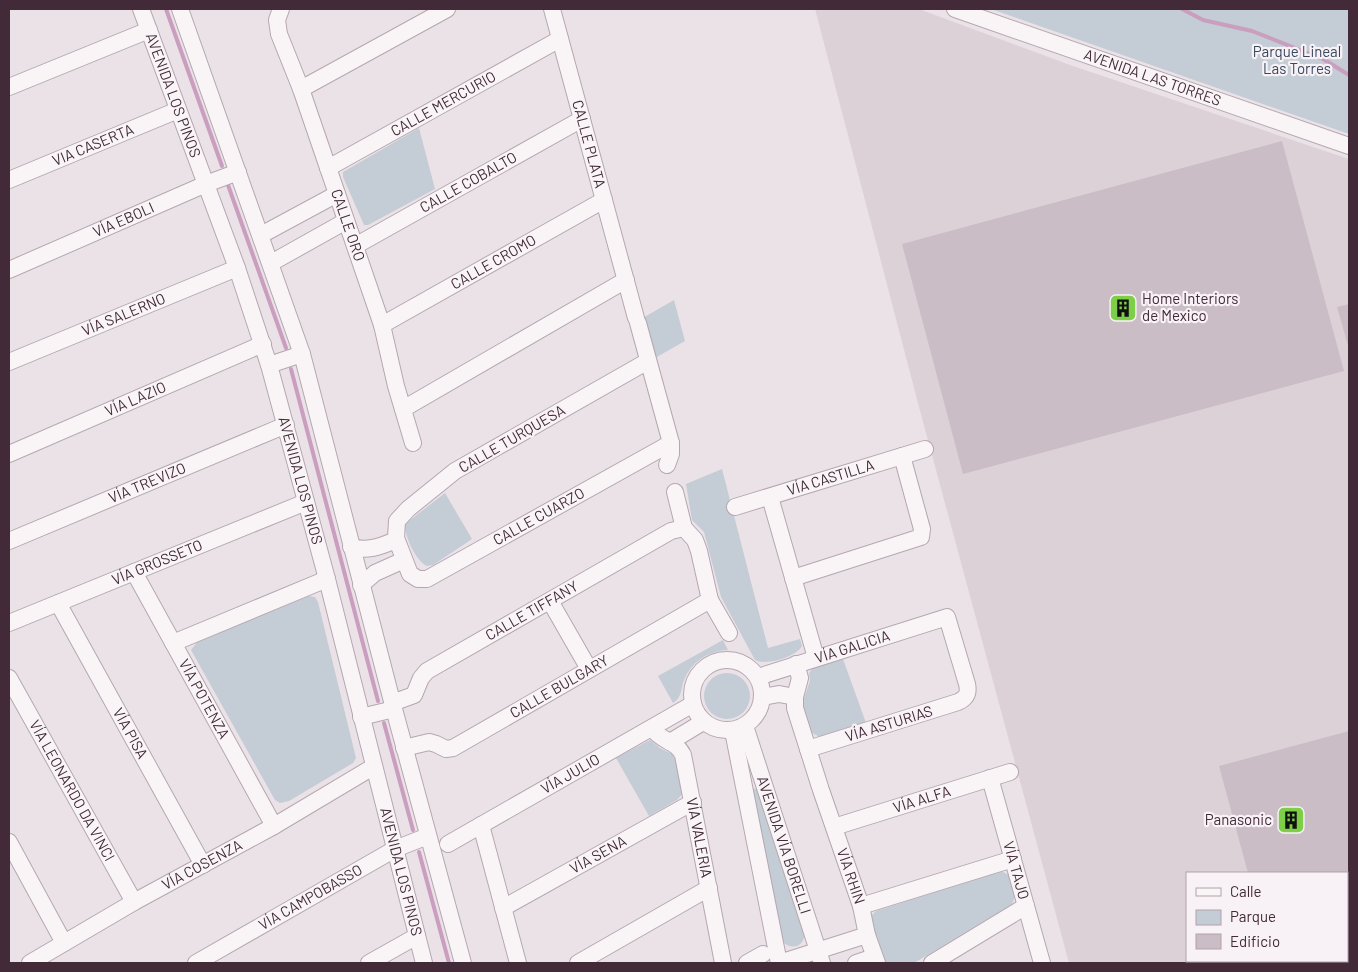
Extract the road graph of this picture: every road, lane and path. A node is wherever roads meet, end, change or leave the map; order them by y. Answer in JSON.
{"nodes":[{"id":1,"x":141,"y":9,"type":"edge"},
{"id":2,"x":180,"y":9,"type":"edge"},
{"id":3,"x":281,"y":9,"type":"edge"},
{"id":4,"x":447,"y":9,"type":"edge"},
{"id":5,"x":552,"y":9,"type":"edge"},
{"id":6,"x":954,"y":9,"type":"edge"},
{"id":7,"x":149,"y":30,"type":"junction"},
{"id":8,"x":560,"y":39,"type":"junction"},
{"id":9,"x":9,"y":87,"type":"edge"},
{"id":10,"x":301,"y":89,"type":"junction"},
{"id":11,"x":178,"y":110,"type":"junction"},
{"id":12,"x":582,"y":119,"type":"junction"},
{"id":13,"x":1349,"y":146,"type":"edge"},
{"id":14,"x":328,"y":168,"type":"junction"},
{"id":15,"x":238,"y":172,"type":"junction"},
{"id":16,"x":9,"y":180,"type":"edge"},
{"id":17,"x":206,"y":184,"type":"junction"},
{"id":18,"x":337,"y":194,"type":"junction"},
{"id":19,"x":604,"y":200,"type":"junction"},
{"id":20,"x":346,"y":221,"type":"junction"},
{"id":21,"x":261,"y":235,"type":"junction"},
{"id":22,"x":355,"y":246,"type":"junction"},
{"id":23,"x":271,"y":264,"type":"junction"},
{"id":24,"x":237,"y":268,"type":"junction"},
{"id":25,"x":9,"y":270,"type":"edge"},
{"id":26,"x":626,"y":280,"type":"junction"},
{"id":27,"x":382,"y":325,"type":"junction"},
{"id":28,"x":263,"y":344,"type":"junction"},
{"id":29,"x":302,"y":354,"type":"junction"},
{"id":30,"x":648,"y":361,"type":"junction"},
{"id":31,"x":9,"y":362,"type":"edge"},
{"id":32,"x":269,"y":365,"type":"junction"},
{"id":33,"x":403,"y":409,"type":"junction"},
{"id":34,"x":286,"y":425,"type":"junction"},
{"id":35,"x":413,"y":443,"type":"dead end"},
{"id":36,"x":670,"y":443,"type":"junction"},
{"id":37,"x":925,"y":449,"type":"dead end"},
{"id":38,"x":9,"y":454,"type":"edge"},
{"id":39,"x":902,"y":456,"type":"junction"},
{"id":40,"x":667,"y":465,"type":"dead end"},
{"id":41,"x":675,"y":492,"type":"dead end"},
{"id":42,"x":770,"y":496,"type":"junction"},
{"id":43,"x":306,"y":502,"type":"junction"},
{"id":44,"x":735,"y":507,"type":"dead end"},
{"id":45,"x":684,"y":528,"type":"junction"},
{"id":46,"x":396,"y":537,"type":"junction"},
{"id":47,"x":9,"y":541,"type":"edge"},
{"id":48,"x":351,"y":547,"type":"junction"},
{"id":49,"x":406,"y":565,"type":"junction"},
{"id":50,"x":134,"y":572,"type":"junction"},
{"id":51,"x":793,"y":578,"type":"junction"},
{"id":52,"x":327,"y":579,"type":"junction"},
{"id":53,"x":362,"y":585,"type":"junction"},
{"id":54,"x":710,"y":600,"type":"junction"},
{"id":55,"x":550,"y":601,"type":"junction"},
{"id":56,"x":58,"y":603,"type":"junction"},
{"id":57,"x":9,"y":623,"type":"edge"},
{"id":58,"x":729,"y":633,"type":"dead end"},
{"id":59,"x":172,"y":642,"type":"junction"},
{"id":60,"x":816,"y":658,"type":"junction"},
{"id":61,"x":796,"y":664,"type":"junction"},
{"id":62,"x":589,"y":669,"type":"junction"},
{"id":63,"x":758,"y":677,"type":"junction"},
{"id":64,"x":9,"y":678,"type":"edge"},
{"id":65,"x":967,"y":694,"type":"joint"},
{"id":66,"x":763,"y":697,"type":"junction"},
{"id":67,"x":795,"y":697,"type":"junction"},
{"id":68,"x":693,"y":704,"type":"junction"},
{"id":69,"x":393,"y":706,"type":"junction"},
{"id":70,"x":361,"y":717,"type":"junction"},
{"id":71,"x":703,"y":722,"type":"junction"},
{"id":72,"x":652,"y":728,"type":"junction"},
{"id":73,"x":739,"y":728,"type":"junction"},
{"id":74,"x":670,"y":742,"type":"junction"},
{"id":75,"x":404,"y":748,"type":"junction"},
{"id":76,"x":808,"y":749,"type":"junction"},
{"id":77,"x":756,"y":761,"type":"junction"},
{"id":78,"x":740,"y":765,"type":"junction"},
{"id":79,"x":374,"y":767,"type":"junction"},
{"id":80,"x":1010,"y":772,"type":"dead end"},
{"id":81,"x":990,"y":778,"type":"junction"},
{"id":82,"x":692,"y":802,"type":"junction"},
{"id":83,"x":481,"y":825,"type":"junction"},
{"id":84,"x":274,"y":826,"type":"junction"},
{"id":85,"x":834,"y":828,"type":"junction"},
{"id":86,"x":428,"y":836,"type":"junction"},
{"id":87,"x":9,"y":842,"type":"edge"},
{"id":88,"x":448,"y":844,"type":"dead end"},
{"id":89,"x":395,"y":849,"type":"junction"},
{"id":90,"x":1013,"y":859,"type":"junction"},
{"id":91,"x":202,"y":865,"type":"junction"},
{"id":92,"x":709,"y":888,"type":"junction"},
{"id":93,"x":134,"y":902,"type":"junction"},
{"id":94,"x":861,"y":906,"type":"junction"},
{"id":95,"x":1026,"y":906,"type":"junction"},
{"id":96,"x":503,"y":908,"type":"junction"},
{"id":97,"x":867,"y":935,"type":"junction"},
{"id":98,"x":417,"y":936,"type":"junction"},
{"id":99,"x":64,"y":943,"type":"junction"},
{"id":100,"x":763,"y":954,"type":"dead end"},
{"id":101,"x":820,"y":958,"type":"edge"},
{"id":102,"x":876,"y":960,"type":"edge"},
{"id":103,"x":39,"y":961,"type":"edge"},
{"id":104,"x":196,"y":963,"type":"edge"},
{"id":105,"x":369,"y":963,"type":"edge"},
{"id":106,"x":424,"y":963,"type":"edge"},
{"id":107,"x":463,"y":963,"type":"edge"},
{"id":108,"x":518,"y":963,"type":"edge"},
{"id":109,"x":578,"y":963,"type":"edge"},
{"id":110,"x":723,"y":963,"type":"edge"},
{"id":111,"x":747,"y":963,"type":"edge"},
{"id":112,"x":780,"y":963,"type":"edge"},
{"id":113,"x":856,"y":963,"type":"edge"},
{"id":114,"x":932,"y":963,"type":"edge"},
{"id":115,"x":1042,"y":963,"type":"edge"}],
"edges":[{"from":1,"to":7,"type":"street","name":"AVENIDA LOS PINOS"},
{"from":2,"to":15,"type":"street"},
{"from":3,"to":10,"type":"street","name":"CALLE ORO"},
{"from":4,"to":10,"type":"street"},
{"from":5,"to":8,"type":"street","name":"CALLE PLATA"},
{"from":6,"to":13,"type":"street","name":"AVENIDA LAS TORRES"},
{"from":7,"to":9,"type":"street"},
{"from":7,"to":11,"type":"street","name":"AVENIDA LOS PINOS"},
{"from":8,"to":12,"type":"street","name":"CALLE PLATA"},
{"from":8,"to":14,"type":"street","name":"CALLE MERCURIO"},
{"from":10,"to":14,"type":"street","name":"CALLE ORO"},
{"from":11,"to":16,"type":"street","name":"VIA CASERTA"},
{"from":11,"to":17,"type":"street","name":"AVENIDA LOS PINOS"},
{"from":12,"to":19,"type":"street","name":"CALLE PLATA"},
{"from":12,"to":22,"type":"street","name":"CALLE COBALTO"},
{"from":14,"to":18,"type":"street","name":"CALLE ORO"},
{"from":15,"to":17,"type":"street","name":"VÍA EBOLI"},
{"from":15,"to":21,"type":"street"},
{"from":17,"to":24,"type":"street","name":"AVENIDA LOS PINOS"},
{"from":17,"to":25,"type":"street","name":"VÍA EBOLI"},
{"from":18,"to":20,"type":"street","name":"CALLE ORO"},
{"from":18,"to":21,"type":"street"},
{"from":19,"to":26,"type":"street","name":"CALLE PLATA"},
{"from":19,"to":27,"type":"street","name":"CALLE CROMO"},
{"from":20,"to":22,"type":"street","name":"CALLE ORO"},
{"from":20,"to":23,"type":"street"},
{"from":21,"to":23,"type":"street"},
{"from":22,"to":27,"type":"street","name":"CALLE ORO"},
{"from":23,"to":29,"type":"street"},
{"from":24,"to":28,"type":"street","name":"AVENIDA LOS PINOS"},
{"from":24,"to":31,"type":"street","name":"VÍA SALERNO"},
{"from":26,"to":30,"type":"street","name":"CALLE PLATA"},
{"from":26,"to":33,"type":"street"},
{"from":27,"to":33,"type":"street","name":"CALLE ORO"},
{"from":28,"to":32,"type":"street","name":"AVENIDA LOS PINOS"},
{"from":28,"to":38,"type":"street","name":"VÍA LAZIO"},
{"from":29,"to":32,"type":"street"},
{"from":29,"to":48,"type":"street"},
{"from":30,"to":36,"type":"street","name":"CALLE PLATA"},
{"from":30,"to":46,"type":"street","name":"CALLE TURQUESA"},
{"from":32,"to":34,"type":"street","name":"AVENIDA LOS PINOS"},
{"from":33,"to":35,"type":"street","name":"CALLE ORO"},
{"from":34,"to":43,"type":"street","name":"AVENIDA LOS PINOS"},
{"from":34,"to":47,"type":"street","name":"VÍA TREVIZO"},
{"from":36,"to":40,"type":"street"},
{"from":36,"to":49,"type":"street","name":"CALLE CUARZO"},
{"from":37,"to":39,"type":"street","name":"VÍA CASTILLA"},
{"from":39,"to":42,"type":"street","name":"VÍA CASTILLA"},
{"from":39,"to":51,"type":"street"},
{"from":41,"to":45,"type":"street"},
{"from":42,"to":44,"type":"street","name":"VÍA CASTILLA"},
{"from":42,"to":51,"type":"street"},
{"from":43,"to":50,"type":"street","name":"VÍA GROSSETO"},
{"from":43,"to":52,"type":"street","name":"AVENIDA LOS PINOS"},
{"from":45,"to":54,"type":"street"},
{"from":45,"to":55,"type":"street","name":"CALLE TIFFANY"},
{"from":46,"to":48,"type":"street"},
{"from":46,"to":49,"type":"street"},
{"from":48,"to":53,"type":"street"},
{"from":49,"to":53,"type":"street"},
{"from":50,"to":56,"type":"street","name":"VÍA GROSSETO"},
{"from":50,"to":59,"type":"street","name":"VÍA POTENZA"},
{"from":51,"to":60,"type":"street"},
{"from":52,"to":59,"type":"street"},
{"from":52,"to":70,"type":"street","name":"AVENIDA LOS PINOS"},
{"from":53,"to":69,"type":"street"},
{"from":54,"to":58,"type":"street"},
{"from":54,"to":62,"type":"street","name":"CALLE BULGARY"},
{"from":55,"to":62,"type":"street"},
{"from":55,"to":69,"type":"street","name":"CALLE TIFFANY"},
{"from":56,"to":57,"type":"street","name":"VÍA GROSSETO"},
{"from":56,"to":91,"type":"street","name":"VÍA PISA"},
{"from":59,"to":84,"type":"street","name":"VÍA POTENZA"},
{"from":60,"to":61,"type":"street","name":"VÍA GALICIA"},
{"from":60,"to":65,"type":"street","name":"VÍA GALICIA"},
{"from":61,"to":63,"type":"street","name":"VÍA GALICIA"},
{"from":61,"to":67,"type":"street","name":"VÍA RHIN"},
{"from":62,"to":75,"type":"street","name":"CALLE BULGARY"},
{"from":63,"to":66,"type":"street"},
{"from":63,"to":68,"type":"street"},
{"from":64,"to":93,"type":"street","name":"VÍA LEONARDO DA VINCI"},
{"from":65,"to":76,"type":"street","name":"VÍA ASTURIAS"},
{"from":66,"to":67,"type":"street"},
{"from":66,"to":73,"type":"street"},
{"from":67,"to":76,"type":"street","name":"VÍA RHIN"},
{"from":68,"to":71,"type":"street"},
{"from":68,"to":72,"type":"street","name":"VÍA JULIO"},
{"from":69,"to":70,"type":"street","name":"CALLE TIFFANY"},
{"from":69,"to":75,"type":"street"},
{"from":70,"to":79,"type":"street","name":"AVENIDA LOS PINOS"},
{"from":71,"to":73,"type":"street"},
{"from":71,"to":74,"type":"street"},
{"from":72,"to":74,"type":"street","name":"VÍA VALERIA"},
{"from":72,"to":83,"type":"street","name":"VÍA JULIO"},
{"from":73,"to":77,"type":"street","name":"AVENIDA VÍA BORELLI"},
{"from":73,"to":78,"type":"street","name":"AVENIDA VÍA BORELLI"},
{"from":74,"to":82,"type":"street","name":"VÍA VALERIA"},
{"from":75,"to":86,"type":"street"},
{"from":76,"to":85,"type":"street","name":"VÍA RHIN"},
{"from":77,"to":78,"type":"street"},
{"from":77,"to":101,"type":"street","name":"AVENIDA VÍA BORELLI"},
{"from":78,"to":112,"type":"street","name":"AVENIDA VÍA BORELLI"},
{"from":79,"to":84,"type":"street","name":"VÍA COSENZA"},
{"from":79,"to":89,"type":"street","name":"AVENIDA LOS PINOS"},
{"from":80,"to":81,"type":"street","name":"VÍA ALFA"},
{"from":81,"to":85,"type":"street","name":"VÍA ALFA"},
{"from":81,"to":90,"type":"street","name":"VÍA TAJO"},
{"from":82,"to":92,"type":"street","name":"VÍA VALERIA"},
{"from":82,"to":96,"type":"street","name":"VÍA SENA"},
{"from":83,"to":88,"type":"street","name":"VÍA JULIO"},
{"from":83,"to":96,"type":"street"},
{"from":84,"to":91,"type":"street","name":"VÍA COSENZA"},
{"from":85,"to":94,"type":"street","name":"VÍA RHIN"},
{"from":86,"to":89,"type":"street","name":"VÍA CAMPOBASSO"},
{"from":86,"to":107,"type":"street"},
{"from":87,"to":99,"type":"street"},
{"from":89,"to":98,"type":"street","name":"AVENIDA LOS PINOS"},
{"from":89,"to":104,"type":"street","name":"VÍA CAMPOBASSO"},
{"from":90,"to":94,"type":"street"},
{"from":90,"to":95,"type":"street","name":"VÍA TAJO"},
{"from":91,"to":93,"type":"street","name":"VÍA COSENZA"},
{"from":92,"to":109,"type":"street"},
{"from":92,"to":110,"type":"street","name":"VÍA VALERIA"},
{"from":93,"to":99,"type":"street","name":"VÍA COSENZA"},
{"from":94,"to":97,"type":"street","name":"VÍA RHIN"},
{"from":95,"to":114,"type":"street"},
{"from":95,"to":115,"type":"street","name":"VÍA TAJO"},
{"from":96,"to":108,"type":"street"},
{"from":97,"to":101,"type":"street"},
{"from":97,"to":102,"type":"street","name":"VÍA RHIN"},
{"from":98,"to":105,"type":"street"},
{"from":98,"to":106,"type":"street","name":"AVENIDA LOS PINOS"},
{"from":99,"to":103,"type":"street","name":"VÍA COSENZA"},
{"from":100,"to":111,"type":"street"},
{"from":101,"to":112,"type":"street"},
{"from":102,"to":113,"type":"street"}]}
